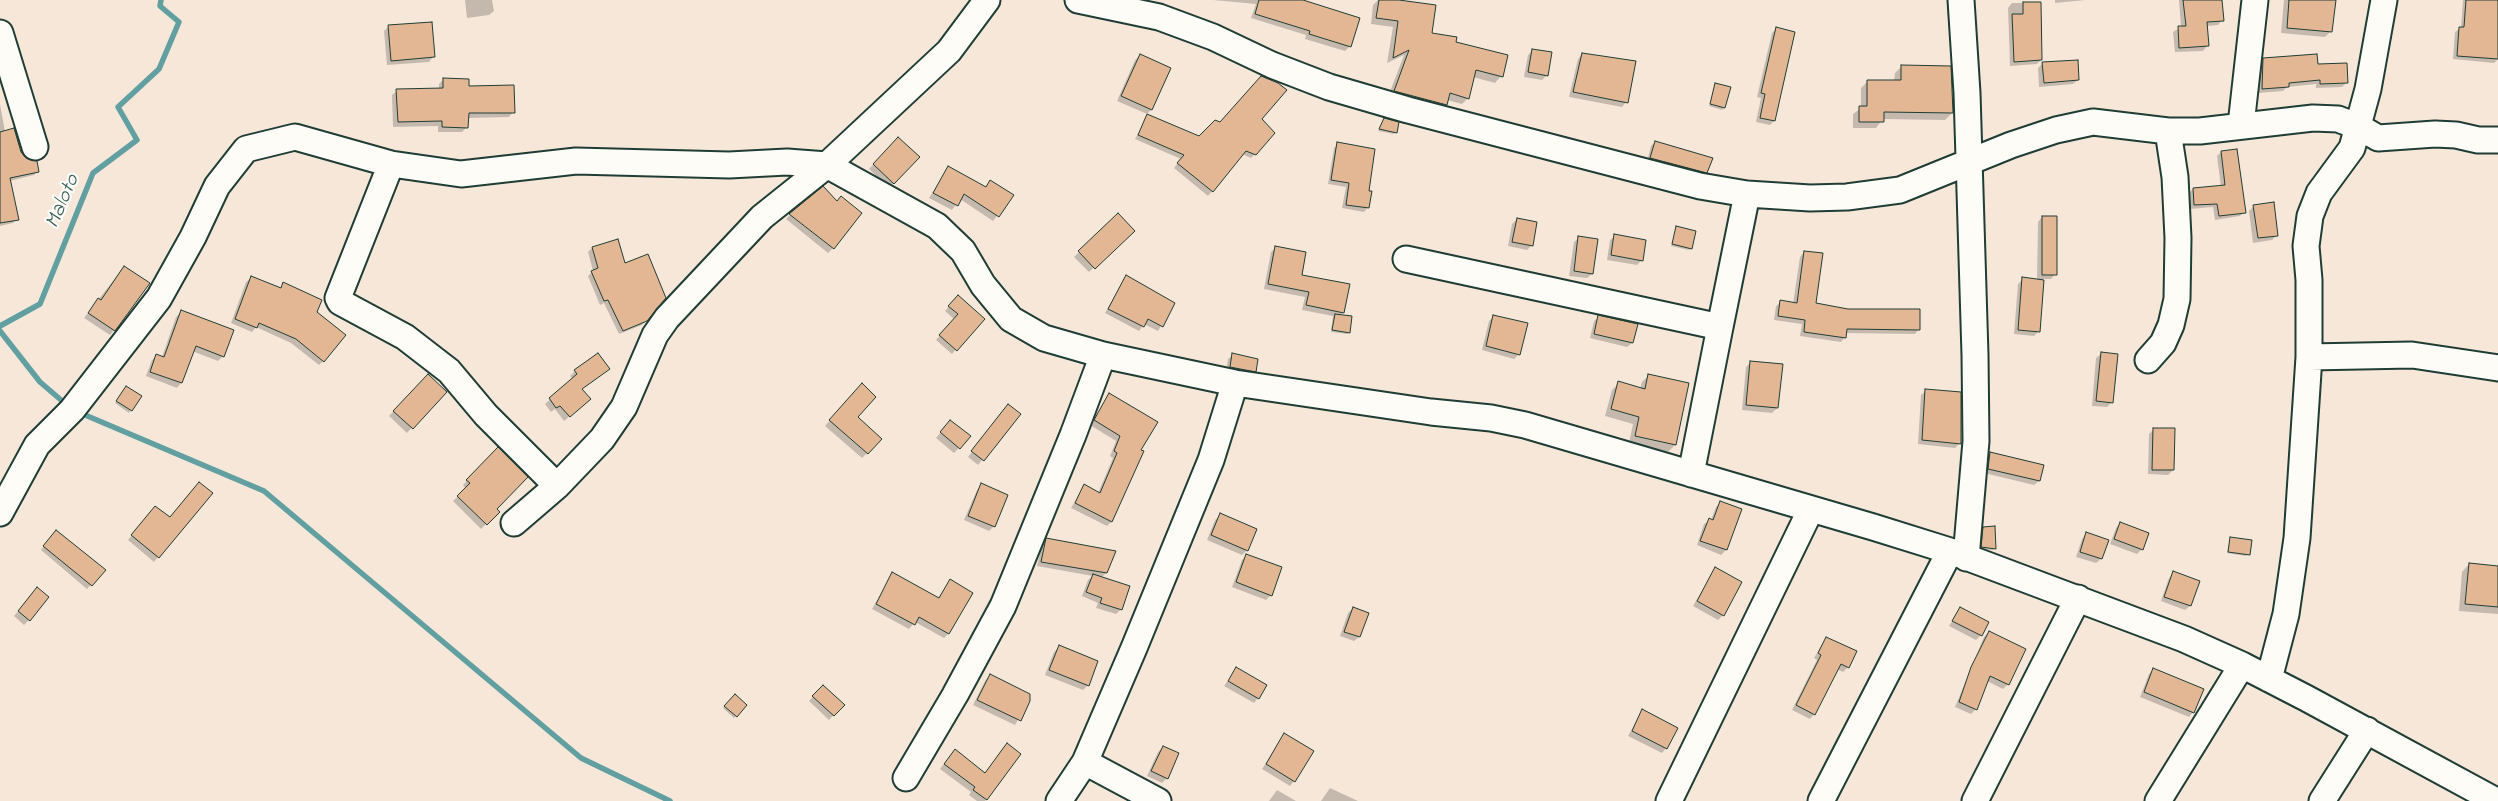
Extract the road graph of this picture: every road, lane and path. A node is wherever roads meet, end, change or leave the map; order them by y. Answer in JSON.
{"nodes":[{"id":1,"x":988,"y":0,"type":"edge"},
{"id":2,"x":1078,"y":0,"type":"edge"},
{"id":3,"x":1961,"y":0,"type":"edge"},
{"id":4,"x":2254,"y":0,"type":"edge"},
{"id":5,"x":2384,"y":0,"type":"edge"},
{"id":6,"x":1159,"y":8,"type":"edge"},
{"id":7,"x":0,"y":33,"type":"edge"},
{"id":8,"x":2241,"y":125,"type":"junction"},
{"id":9,"x":2359,"y":127,"type":"junction"},
{"id":10,"x":2168,"y":132,"type":"junction"},
{"id":11,"x":2498,"y":140,"type":"edge"},
{"id":12,"x":35,"y":147,"type":"dead end"},
{"id":13,"x":391,"y":164,"type":"junction"},
{"id":14,"x":827,"y":164,"type":"junction"},
{"id":15,"x":1968,"y":164,"type":"junction"},
{"id":16,"x":1747,"y":194,"type":"junction"},
{"id":17,"x":1406,"y":259,"type":"dead end"},
{"id":18,"x":1720,"y":327,"type":"junction"},
{"id":19,"x":1103,"y":356,"type":"junction"},
{"id":20,"x":2309,"y":357,"type":"junction"},
{"id":21,"x":2148,"y":360,"type":"dead end"},
{"id":22,"x":2498,"y":368,"type":"edge"},
{"id":23,"x":1235,"y":383,"type":"junction"},
{"id":24,"x":1691,"y":474,"type":"junction"},
{"id":25,"x":557,"y":486,"type":"junction"},
{"id":26,"x":1811,"y":509,"type":"junction"},
{"id":27,"x":0,"y":513,"type":"edge"},
{"id":28,"x":514,"y":523,"type":"dead end"},
{"id":29,"x":1958,"y":555,"type":"junction"},
{"id":30,"x":2078,"y":598,"type":"junction"},
{"id":31,"x":2242,"y":664,"type":"junction"},
{"id":32,"x":2269,"y":679,"type":"junction"},
{"id":33,"x":2367,"y":730,"type":"junction"},
{"id":34,"x":1085,"y":762,"type":"junction"},
{"id":35,"x":906,"y":778,"type":"dead end"},
{"id":36,"x":1059,"y":801,"type":"edge"},
{"id":37,"x":1158,"y":801,"type":"edge"},
{"id":38,"x":1669,"y":801,"type":"edge"},
{"id":39,"x":1821,"y":801,"type":"edge"},
{"id":40,"x":1975,"y":801,"type":"edge"},
{"id":41,"x":2158,"y":801,"type":"edge"},
{"id":42,"x":2322,"y":801,"type":"edge"},
{"id":43,"x":2496,"y":801,"type":"edge"}],
"edges":[{"from":1,"to":14,"type":"street"},
{"from":2,"to":6,"type":"street"},
{"from":3,"to":15,"type":"street"},
{"from":4,"to":8,"type":"street"},
{"from":5,"to":9,"type":"street"},
{"from":6,"to":16,"type":"street"},
{"from":7,"to":12,"type":"street"},
{"from":8,"to":9,"type":"street"},
{"from":8,"to":10,"type":"street"},
{"from":9,"to":11,"type":"street"},
{"from":9,"to":20,"type":"street"},
{"from":10,"to":15,"type":"street"},
{"from":10,"to":21,"type":"street"},
{"from":13,"to":14,"type":"street"},
{"from":13,"to":25,"type":"street"},
{"from":13,"to":27,"type":"street"},
{"from":14,"to":19,"type":"street"},
{"from":14,"to":25,"type":"street"},
{"from":15,"to":16,"type":"street"},
{"from":15,"to":29,"type":"street"},
{"from":16,"to":18,"type":"street"},
{"from":17,"to":18,"type":"street"},
{"from":18,"to":24,"type":"street"},
{"from":19,"to":23,"type":"street"},
{"from":19,"to":35,"type":"street"},
{"from":20,"to":22,"type":"street"},
{"from":20,"to":32,"type":"street"},
{"from":23,"to":24,"type":"street"},
{"from":23,"to":34,"type":"street"},
{"from":24,"to":26,"type":"street"},
{"from":25,"to":28,"type":"street"},
{"from":26,"to":29,"type":"street"},
{"from":26,"to":38,"type":"street"},
{"from":29,"to":30,"type":"street"},
{"from":29,"to":39,"type":"street"},
{"from":30,"to":31,"type":"street"},
{"from":30,"to":40,"type":"street"},
{"from":31,"to":32,"type":"street"},
{"from":31,"to":41,"type":"street"},
{"from":32,"to":33,"type":"street"},
{"from":33,"to":42,"type":"street"},
{"from":33,"to":43,"type":"street"},
{"from":34,"to":36,"type":"street"},
{"from":34,"to":37,"type":"street"}]}
